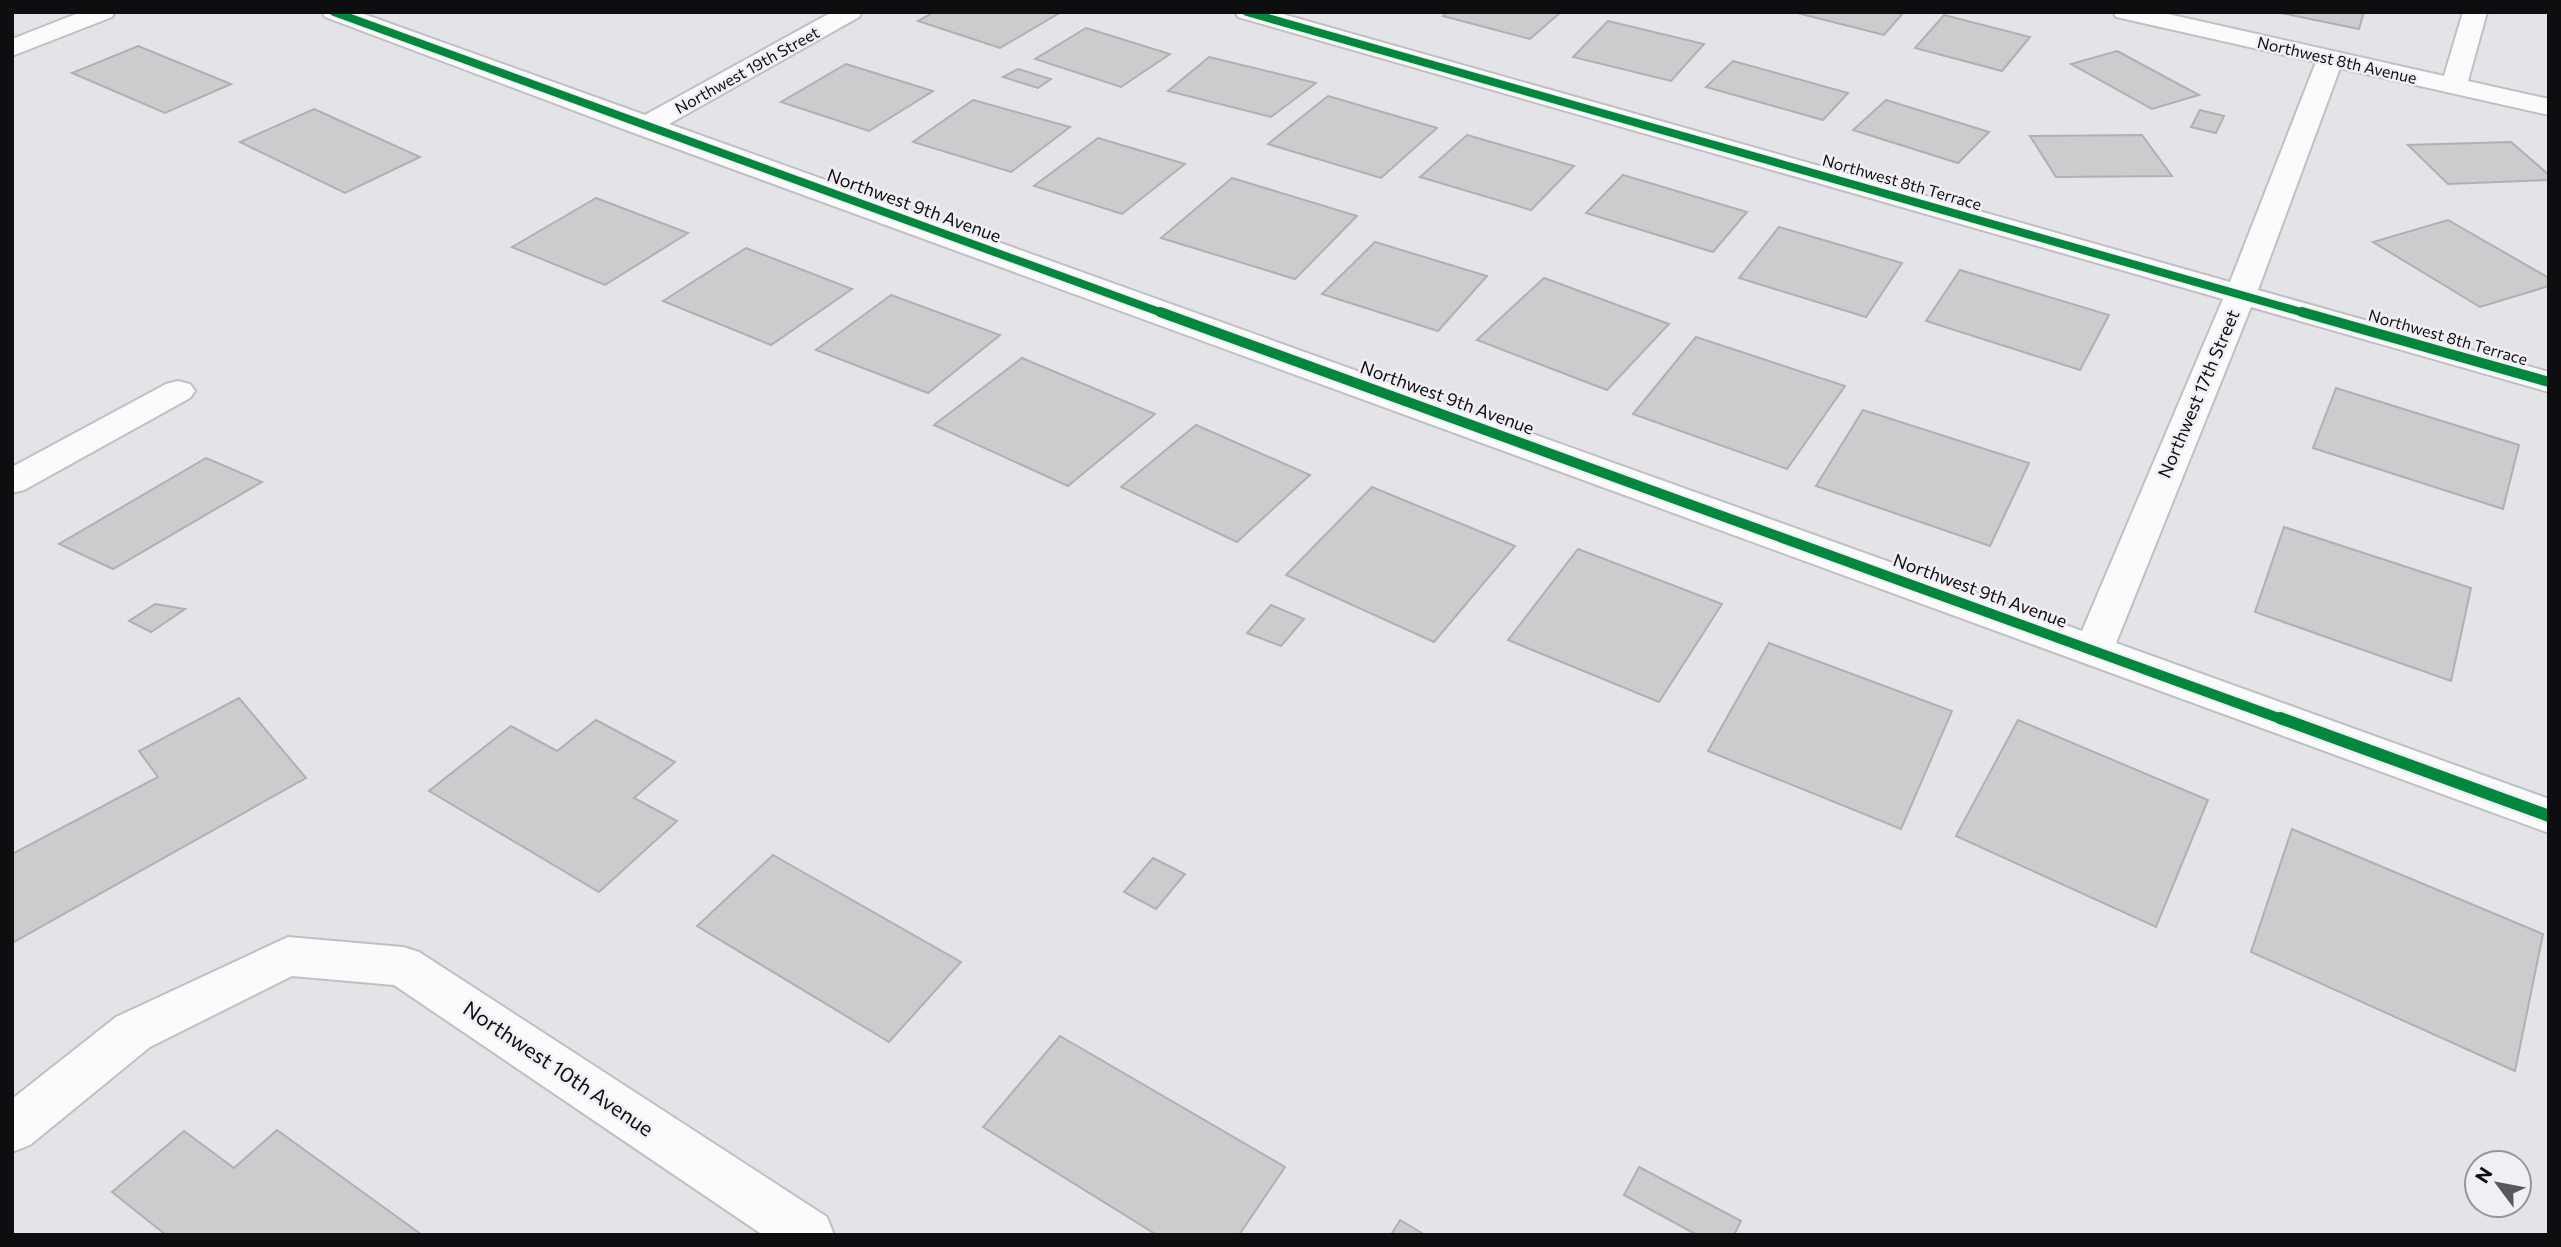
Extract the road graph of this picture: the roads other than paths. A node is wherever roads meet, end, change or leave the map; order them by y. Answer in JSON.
{"nodes":[{"id":1,"x":103,"y":12,"type":"edge"},
{"id":2,"x":334,"y":12,"type":"edge"},
{"id":3,"x":850,"y":12,"type":"edge"},
{"id":4,"x":1247,"y":12,"type":"edge"},
{"id":5,"x":2125,"y":12,"type":"edge"},
{"id":6,"x":2475,"y":12,"type":"edge"},
{"id":7,"x":12,"y":48,"type":"edge"},
{"id":8,"x":2330,"y":58,"type":"junction"},
{"id":9,"x":2454,"y":86,"type":"junction"},
{"id":10,"x":2549,"y":107,"type":"edge"},
{"id":11,"x":644,"y":127,"type":"junction"},
{"id":12,"x":2241,"y":294,"type":"junction"},
{"id":13,"x":2549,"y":382,"type":"edge"},
{"id":14,"x":178,"y":391,"type":"dead end"},
{"id":15,"x":12,"y":482,"type":"edge"},
{"id":16,"x":2094,"y":650,"type":"junction"},
{"id":17,"x":2549,"y":816,"type":"edge"},
{"id":18,"x":12,"y":1129,"type":"edge"},
{"id":19,"x":808,"y":1235,"type":"edge"}],
"edges":[{"from":1,"to":7,"type":"street"},
{"from":2,"to":11,"type":"street","name":"Northwest 9th Avenue"},
{"from":3,"to":11,"type":"street","name":"Northwest 19th Street"},
{"from":4,"to":12,"type":"street","name":"Northwest 8th Terrace"},
{"from":5,"to":8,"type":"street","name":"Northwest 8th Avenue"},
{"from":6,"to":9,"type":"street"},
{"from":8,"to":9,"type":"street","name":"Northwest 8th Avenue"},
{"from":8,"to":12,"type":"street","name":"Northwest 17th Street"},
{"from":9,"to":10,"type":"street","name":"Northwest 8th Avenue"},
{"from":11,"to":16,"type":"street","name":"Northwest 9th Avenue"},
{"from":12,"to":13,"type":"street","name":"Northwest 8th Terrace"},
{"from":12,"to":16,"type":"street","name":"Northwest 17th Street"},
{"from":14,"to":15,"type":"street"},
{"from":16,"to":17,"type":"street","name":"Northwest 9th Avenue"},
{"from":18,"to":19,"type":"street","name":"Northwest 10th Avenue"}]}
